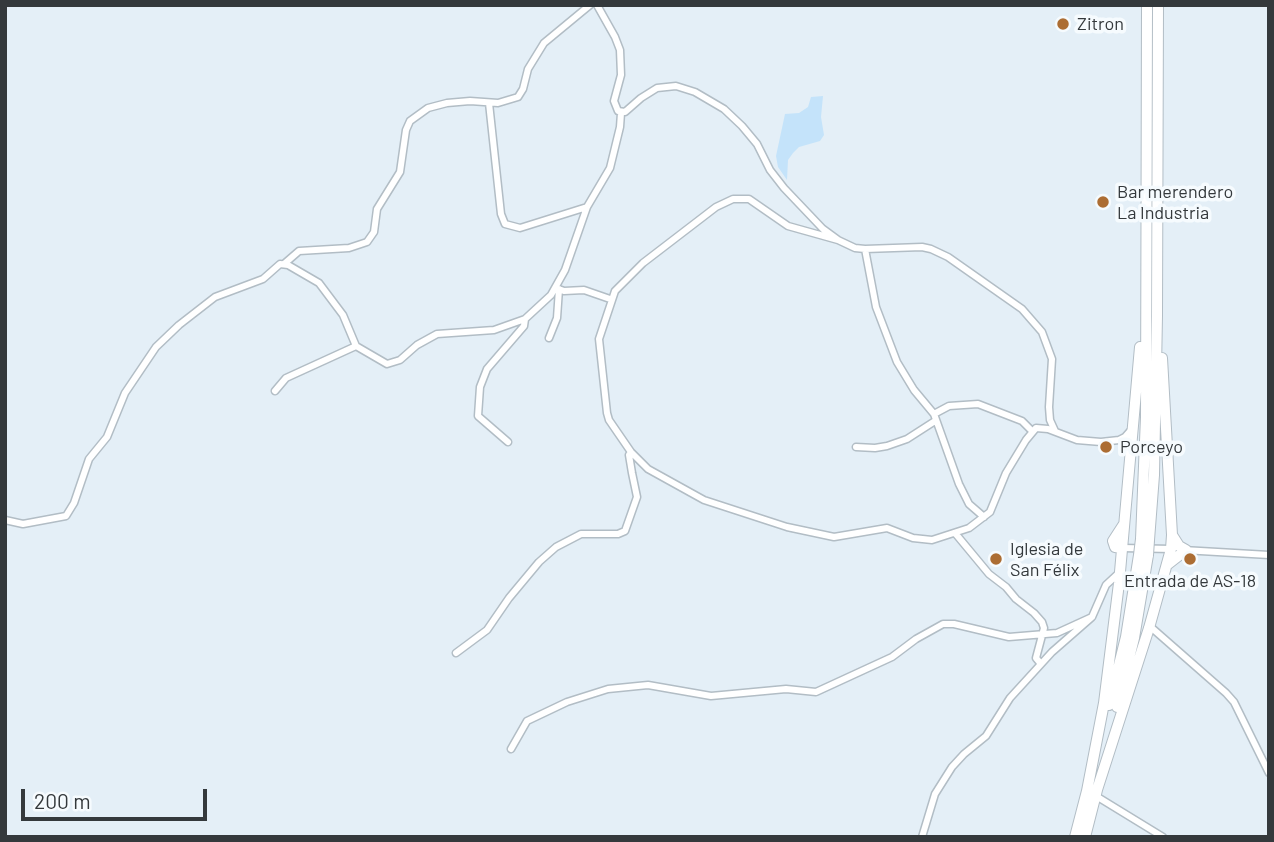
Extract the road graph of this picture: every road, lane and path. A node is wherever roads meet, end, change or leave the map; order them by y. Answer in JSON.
{"nodes":[{"id":1,"x":590,"y":5,"type":"edge"},
{"id":2,"x":597,"y":5,"type":"edge"},
{"id":3,"x":1147,"y":5,"type":"edge"},
{"id":4,"x":1158,"y":5,"type":"edge"},
{"id":5,"x":489,"y":103,"type":"junction"},
{"id":6,"x":621,"y":113,"type":"junction"},
{"id":7,"x":587,"y":207,"type":"junction"},
{"id":8,"x":838,"y":240,"type":"junction"},
{"id":9,"x":865,"y":249,"type":"junction"},
{"id":10,"x":284,"y":264,"type":"junction"},
{"id":11,"x":558,"y":288,"type":"junction"},
{"id":12,"x":610,"y":299,"type":"junction"},
{"id":13,"x":1146,"y":309,"type":"junction"},
{"id":14,"x":1157,"y":316,"type":"junction"},
{"id":15,"x":525,"y":319,"type":"junction"},
{"id":16,"x":549,"y":338,"type":"dead end"},
{"id":17,"x":356,"y":346,"type":"junction"},
{"id":18,"x":275,"y":391,"type":"dead end"},
{"id":19,"x":935,"y":418,"type":"junction"},
{"id":20,"x":1055,"y":430,"type":"junction"},
{"id":21,"x":1032,"y":431,"type":"junction"},
{"id":22,"x":508,"y":442,"type":"dead end"},
{"id":23,"x":1111,"y":442,"type":"junction"},
{"id":24,"x":1130,"y":443,"type":"junction"},
{"id":25,"x":856,"y":447,"type":"dead end"},
{"id":26,"x":631,"y":452,"type":"junction"},
{"id":27,"x":984,"y":517,"type":"junction"},
{"id":28,"x":5,"y":520,"type":"edge"},
{"id":29,"x":955,"y":533,"type":"junction"},
{"id":30,"x":1172,"y":535,"type":"junction"},
{"id":31,"x":1145,"y":539,"type":"junction"},
{"id":32,"x":1122,"y":548,"type":"junction"},
{"id":33,"x":1168,"y":549,"type":"junction"},
{"id":34,"x":1186,"y":550,"type":"junction"},
{"id":35,"x":1269,"y":555,"type":"edge"},
{"id":36,"x":1167,"y":565,"type":"junction"},
{"id":37,"x":1120,"y":577,"type":"junction"},
{"id":38,"x":1101,"y":600,"type":"junction"},
{"id":39,"x":1092,"y":617,"type":"junction"},
{"id":40,"x":1149,"y":628,"type":"junction"},
{"id":41,"x":1042,"y":634,"type":"junction"},
{"id":42,"x":456,"y":653,"type":"dead end"},
{"id":43,"x":1041,"y":664,"type":"junction"},
{"id":44,"x":511,"y":750,"type":"dead end"},
{"id":45,"x":1269,"y":773,"type":"edge"},
{"id":46,"x":1093,"y":793,"type":"junction"},
{"id":47,"x":922,"y":837,"type":"edge"},
{"id":48,"x":1075,"y":837,"type":"edge"},
{"id":49,"x":1085,"y":837,"type":"edge"},
{"id":50,"x":1163,"y":837,"type":"edge"}],
"edges":[{"from":1,"to":5,"type":"street"},
{"from":2,"to":6,"type":"street"},
{"from":3,"to":13,"type":"highway"},
{"from":4,"to":14,"type":"highway"},
{"from":5,"to":7,"type":"street"},
{"from":5,"to":10,"type":"street"},
{"from":6,"to":7,"type":"street"},
{"from":6,"to":8,"type":"street"},
{"from":7,"to":11,"type":"street"},
{"from":8,"to":9,"type":"street"},
{"from":8,"to":12,"type":"street"},
{"from":9,"to":19,"type":"street"},
{"from":9,"to":20,"type":"street"},
{"from":10,"to":17,"type":"street"},
{"from":10,"to":28,"type":"street"},
{"from":11,"to":12,"type":"street"},
{"from":11,"to":15,"type":"street"},
{"from":11,"to":16,"type":"street"},
{"from":12,"to":26,"type":"street"},
{"from":13,"to":24,"type":"highway"},
{"from":13,"to":31,"type":"highway"},
{"from":14,"to":30,"type":"highway"},
{"from":14,"to":31,"type":"highway"},
{"from":15,"to":17,"type":"street"},
{"from":15,"to":22,"type":"street"},
{"from":17,"to":18,"type":"street"},
{"from":19,"to":21,"type":"street"},
{"from":19,"to":25,"type":"street"},
{"from":19,"to":27,"type":"street"},
{"from":20,"to":21,"type":"street"},
{"from":20,"to":23,"type":"street"},
{"from":21,"to":27,"type":"street"},
{"from":23,"to":24,"type":"street"},
{"from":23,"to":24,"type":"street"},
{"from":24,"to":32,"type":"highway"},
{"from":26,"to":29,"type":"street"},
{"from":26,"to":42,"type":"street"},
{"from":27,"to":29,"type":"street"},
{"from":29,"to":41,"type":"street"},
{"from":30,"to":33,"type":"highway"},
{"from":30,"to":34,"type":"highway"},
{"from":31,"to":46,"type":"highway","bridge":true},
{"from":32,"to":33,"type":"street"},
{"from":32,"to":37,"type":"highway"},
{"from":33,"to":34,"type":"street"},
{"from":33,"to":36,"type":"highway"},
{"from":34,"to":35,"type":"street"},
{"from":34,"to":36,"type":"highway"},
{"from":36,"to":40,"type":"highway"},
{"from":37,"to":38,"type":"street"},
{"from":37,"to":38,"type":"street"},
{"from":37,"to":46,"type":"highway"},
{"from":38,"to":39,"type":"street"},
{"from":39,"to":41,"type":"street"},
{"from":39,"to":43,"type":"street"},
{"from":40,"to":45,"type":"street"},
{"from":40,"to":46,"type":"highway"},
{"from":41,"to":43,"type":"street"},
{"from":41,"to":44,"type":"street"},
{"from":43,"to":47,"type":"street"},
{"from":46,"to":48,"type":"highway"},
{"from":46,"to":49,"type":"highway"},
{"from":46,"to":50,"type":"street"}]}
